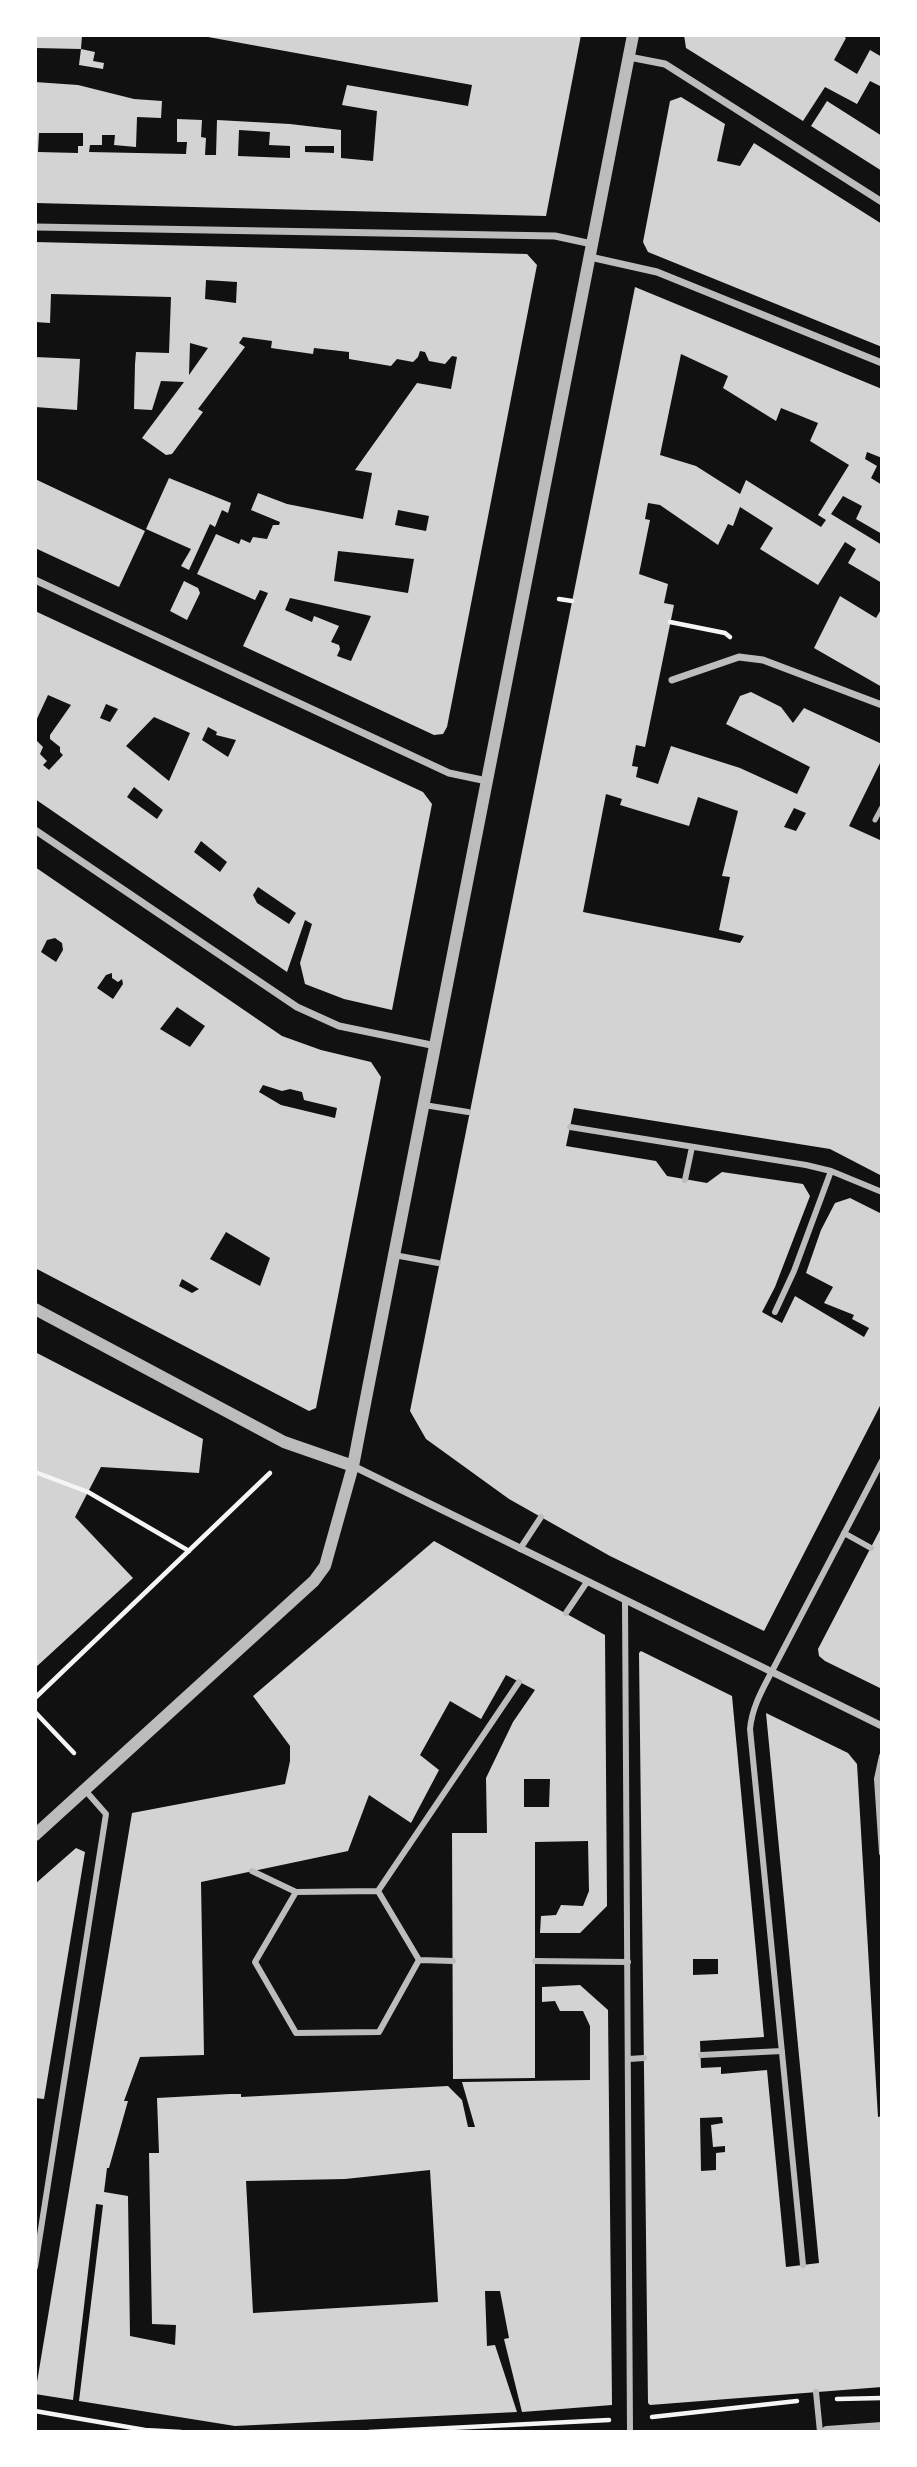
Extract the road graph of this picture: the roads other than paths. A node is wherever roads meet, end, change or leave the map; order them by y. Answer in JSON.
{"nodes":[{"id":1,"x":633,"y":35,"type":"edge"},
{"id":2,"x":629,"y":57,"type":"junction"},
{"id":3,"x":882,"y":202,"type":"edge"},
{"id":4,"x":35,"y":227,"type":"edge"},
{"id":5,"x":591,"y":251,"type":"junction"},
{"id":6,"x":882,"y":363,"type":"edge"},
{"id":7,"x":35,"y":580,"type":"edge"},
{"id":8,"x":672,"y":680,"type":"dead end"},
{"id":9,"x":882,"y":705,"type":"edge"},
{"id":10,"x":487,"y":781,"type":"junction"},
{"id":11,"x":882,"y":807,"type":"edge"},
{"id":12,"x":874,"y":820,"type":"dead end"},
{"id":13,"x":35,"y":830,"type":"edge"},
{"id":14,"x":436,"y":1046,"type":"junction"},
{"id":15,"x":424,"y":1105,"type":"junction"},
{"id":16,"x":468,"y":1112,"type":"dead end"},
{"id":17,"x":570,"y":1127,"type":"dead end"},
{"id":18,"x":692,"y":1147,"type":"junction"},
{"id":19,"x":831,"y":1171,"type":"junction"},
{"id":20,"x":685,"y":1180,"type":"dead end"},
{"id":21,"x":882,"y":1192,"type":"edge"},
{"id":22,"x":394,"y":1255,"type":"junction"},
{"id":23,"x":438,"y":1262,"type":"dead end"},
{"id":24,"x":35,"y":1309,"type":"edge"},
{"id":25,"x":775,"y":1312,"type":"dead end"},
{"id":26,"x":882,"y":1461,"type":"edge"},
{"id":27,"x":353,"y":1466,"type":"junction"},
{"id":28,"x":541,"y":1517,"type":"dead end"},
{"id":29,"x":844,"y":1533,"type":"junction"},
{"id":30,"x":871,"y":1548,"type":"dead end"},
{"id":31,"x":520,"y":1549,"type":"junction"},
{"id":32,"x":587,"y":1582,"type":"junction"},
{"id":33,"x":625,"y":1601,"type":"junction"},
{"id":34,"x":566,"y":1614,"type":"dead end"},
{"id":35,"x":771,"y":1673,"type":"junction"},
{"id":36,"x":519,"y":1682,"type":"dead end"},
{"id":37,"x":882,"y":1726,"type":"edge"},
{"id":38,"x":882,"y":1756,"type":"edge"},
{"id":39,"x":84,"y":1789,"type":"junction"},
{"id":40,"x":35,"y":1835,"type":"edge"},
{"id":41,"x":882,"y":1853,"type":"edge"},
{"id":42,"x":252,"y":1871,"type":"dead end"},
{"id":43,"x":378,"y":1891,"type":"junction"},
{"id":44,"x":296,"y":1892,"type":"junction"},
{"id":45,"x":419,"y":1960,"type":"junction"},
{"id":46,"x":453,"y":1961,"type":"dead end"},
{"id":47,"x":535,"y":1961,"type":"dead end"},
{"id":48,"x":628,"y":1962,"type":"junction"},
{"id":49,"x":782,"y":2050,"type":"junction"},
{"id":50,"x":701,"y":2055,"type":"dead end"},
{"id":51,"x":644,"y":2058,"type":"dead end"},
{"id":52,"x":629,"y":2059,"type":"junction"},
{"id":53,"x":803,"y":2265,"type":"dead end"},
{"id":54,"x":35,"y":2267,"type":"edge"},
{"id":55,"x":816,"y":2392,"type":"dead end"},
{"id":56,"x":882,"y":2428,"type":"edge"},
{"id":57,"x":630,"y":2432,"type":"edge"},
{"id":58,"x":820,"y":2432,"type":"edge"},
{"id":59,"x":827,"y":2432,"type":"edge"}],
"edges":[{"from":1,"to":2,"type":"street"},
{"from":2,"to":3,"type":"street"},
{"from":2,"to":5,"type":"street"},
{"from":4,"to":5,"type":"street"},
{"from":5,"to":6,"type":"street"},
{"from":5,"to":10,"type":"street"},
{"from":7,"to":10,"type":"street"},
{"from":8,"to":9,"type":"street"},
{"from":10,"to":14,"type":"street"},
{"from":11,"to":12,"type":"lane"},
{"from":13,"to":14,"type":"street"},
{"from":14,"to":15,"type":"street"},
{"from":15,"to":16,"type":"street"},
{"from":15,"to":22,"type":"street"},
{"from":17,"to":18,"type":"street"},
{"from":18,"to":19,"type":"street"},
{"from":18,"to":20,"type":"street"},
{"from":19,"to":21,"type":"street"},
{"from":19,"to":25,"type":"street"},
{"from":22,"to":23,"type":"street"},
{"from":22,"to":27,"type":"street"},
{"from":24,"to":27,"type":"street"},
{"from":26,"to":29,"type":"street"},
{"from":27,"to":31,"type":"street"},
{"from":27,"to":39,"type":"street"},
{"from":28,"to":31,"type":"street"},
{"from":29,"to":30,"type":"street"},
{"from":29,"to":35,"type":"street"},
{"from":31,"to":32,"type":"street"},
{"from":32,"to":33,"type":"street"},
{"from":32,"to":34,"type":"street"},
{"from":33,"to":35,"type":"street"},
{"from":33,"to":48,"type":"street"},
{"from":35,"to":37,"type":"street"},
{"from":35,"to":49,"type":"street"},
{"from":36,"to":43,"type":"street"},
{"from":38,"to":41,"type":"street"},
{"from":39,"to":40,"type":"street"},
{"from":39,"to":54,"type":"street"},
{"from":42,"to":44,"type":"street"},
{"from":43,"to":44,"type":"street"},
{"from":43,"to":45,"type":"street"},
{"from":44,"to":45,"type":"street"},
{"from":45,"to":46,"type":"street"},
{"from":47,"to":48,"type":"street"},
{"from":48,"to":52,"type":"street"},
{"from":49,"to":50,"type":"street"},
{"from":49,"to":53,"type":"street"},
{"from":51,"to":52,"type":"street"},
{"from":52,"to":57,"type":"street"},
{"from":55,"to":58,"type":"street"},
{"from":56,"to":59,"type":"street"}]}
